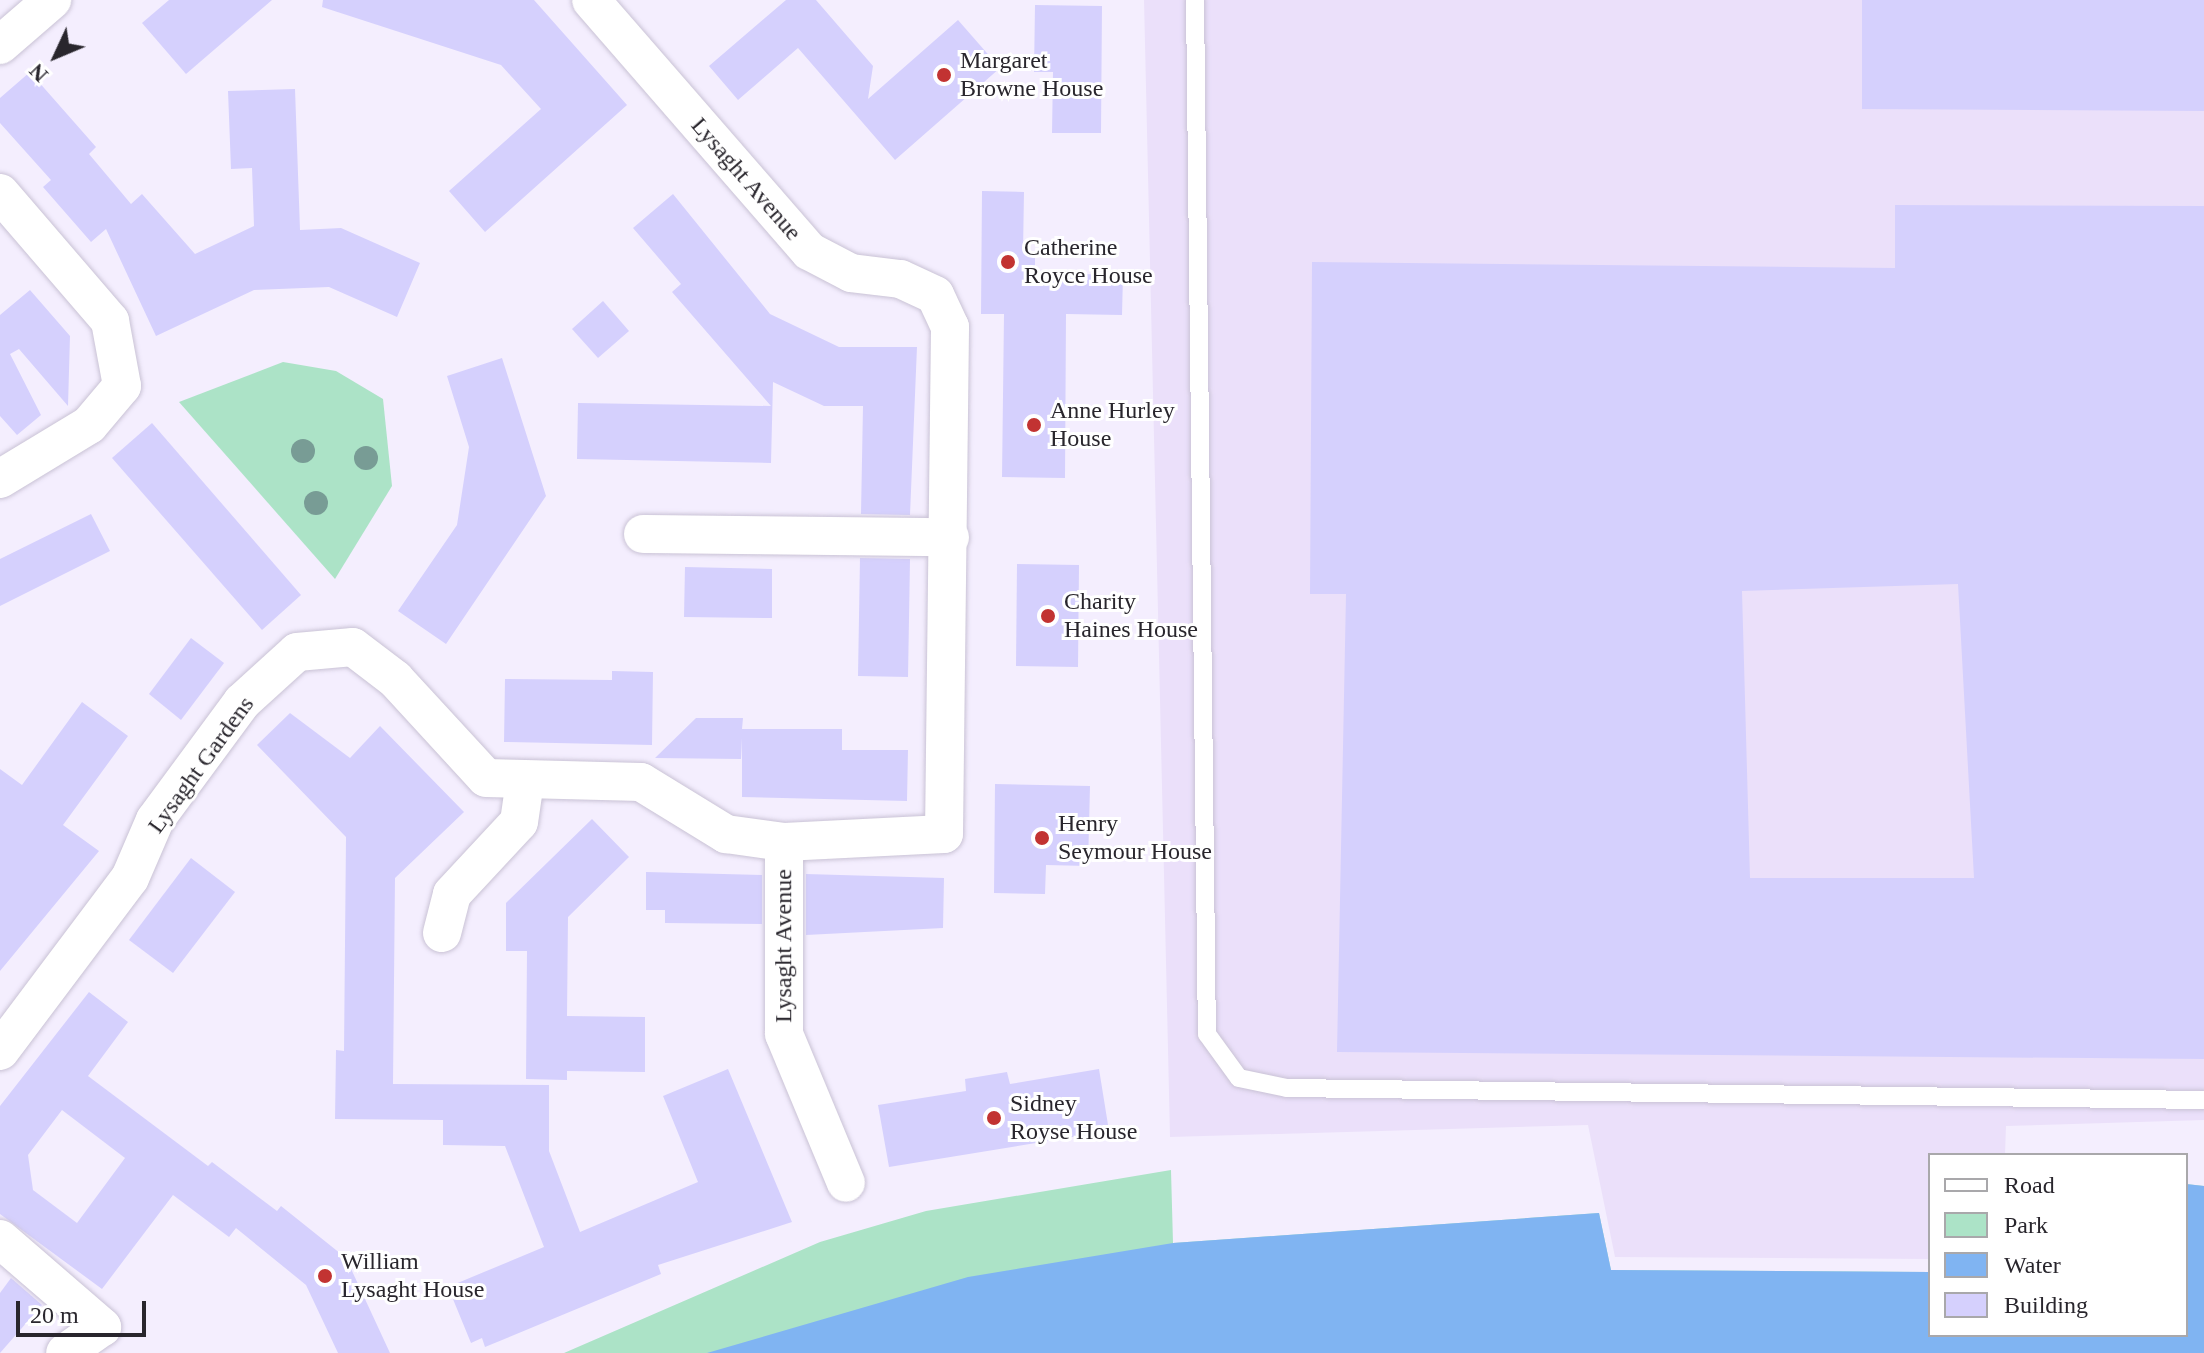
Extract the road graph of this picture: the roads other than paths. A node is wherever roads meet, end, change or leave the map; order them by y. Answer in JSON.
{"nodes":[{"id":1,"x":52,"y":0,"type":"edge"},
{"id":2,"x":591,"y":0,"type":"edge"},
{"id":3,"x":1195,"y":0,"type":"edge"},
{"id":4,"x":0,"y":45,"type":"edge"},
{"id":5,"x":0,"y":193,"type":"edge"},
{"id":6,"x":0,"y":479,"type":"edge"},
{"id":7,"x":643,"y":534,"type":"dead end"},
{"id":8,"x":950,"y":537,"type":"junction"},
{"id":9,"x":353,"y":647,"type":"joint"},
{"id":10,"x":525,"y":781,"type":"junction"},
{"id":11,"x":784,"y":842,"type":"junction"},
{"id":12,"x":442,"y":933,"type":"dead end"},
{"id":13,"x":0,"y":1051,"type":"edge"},
{"id":14,"x":2204,"y":1100,"type":"edge"},
{"id":15,"x":846,"y":1183,"type":"dead end"},
{"id":16,"x":0,"y":1239,"type":"edge"},
{"id":17,"x":65,"y":1353,"type":"edge"}],
"edges":[{"from":1,"to":4,"type":"street"},
{"from":2,"to":8,"type":"street","name":"Lysaght Avenue"},
{"from":3,"to":14,"type":"lane"},
{"from":5,"to":6,"type":"street"},
{"from":7,"to":8,"type":"street"},
{"from":8,"to":11,"type":"street","name":"Lysaght Avenue"},
{"from":9,"to":10,"type":"street","name":"Lysaght Avenue"},
{"from":9,"to":13,"type":"street","name":"Lysaght Gardens"},
{"from":10,"to":11,"type":"street","name":"Lysaght Avenue"},
{"from":10,"to":12,"type":"street"},
{"from":11,"to":15,"type":"street","name":"Lysaght Avenue"},
{"from":16,"to":17,"type":"street"}]}
